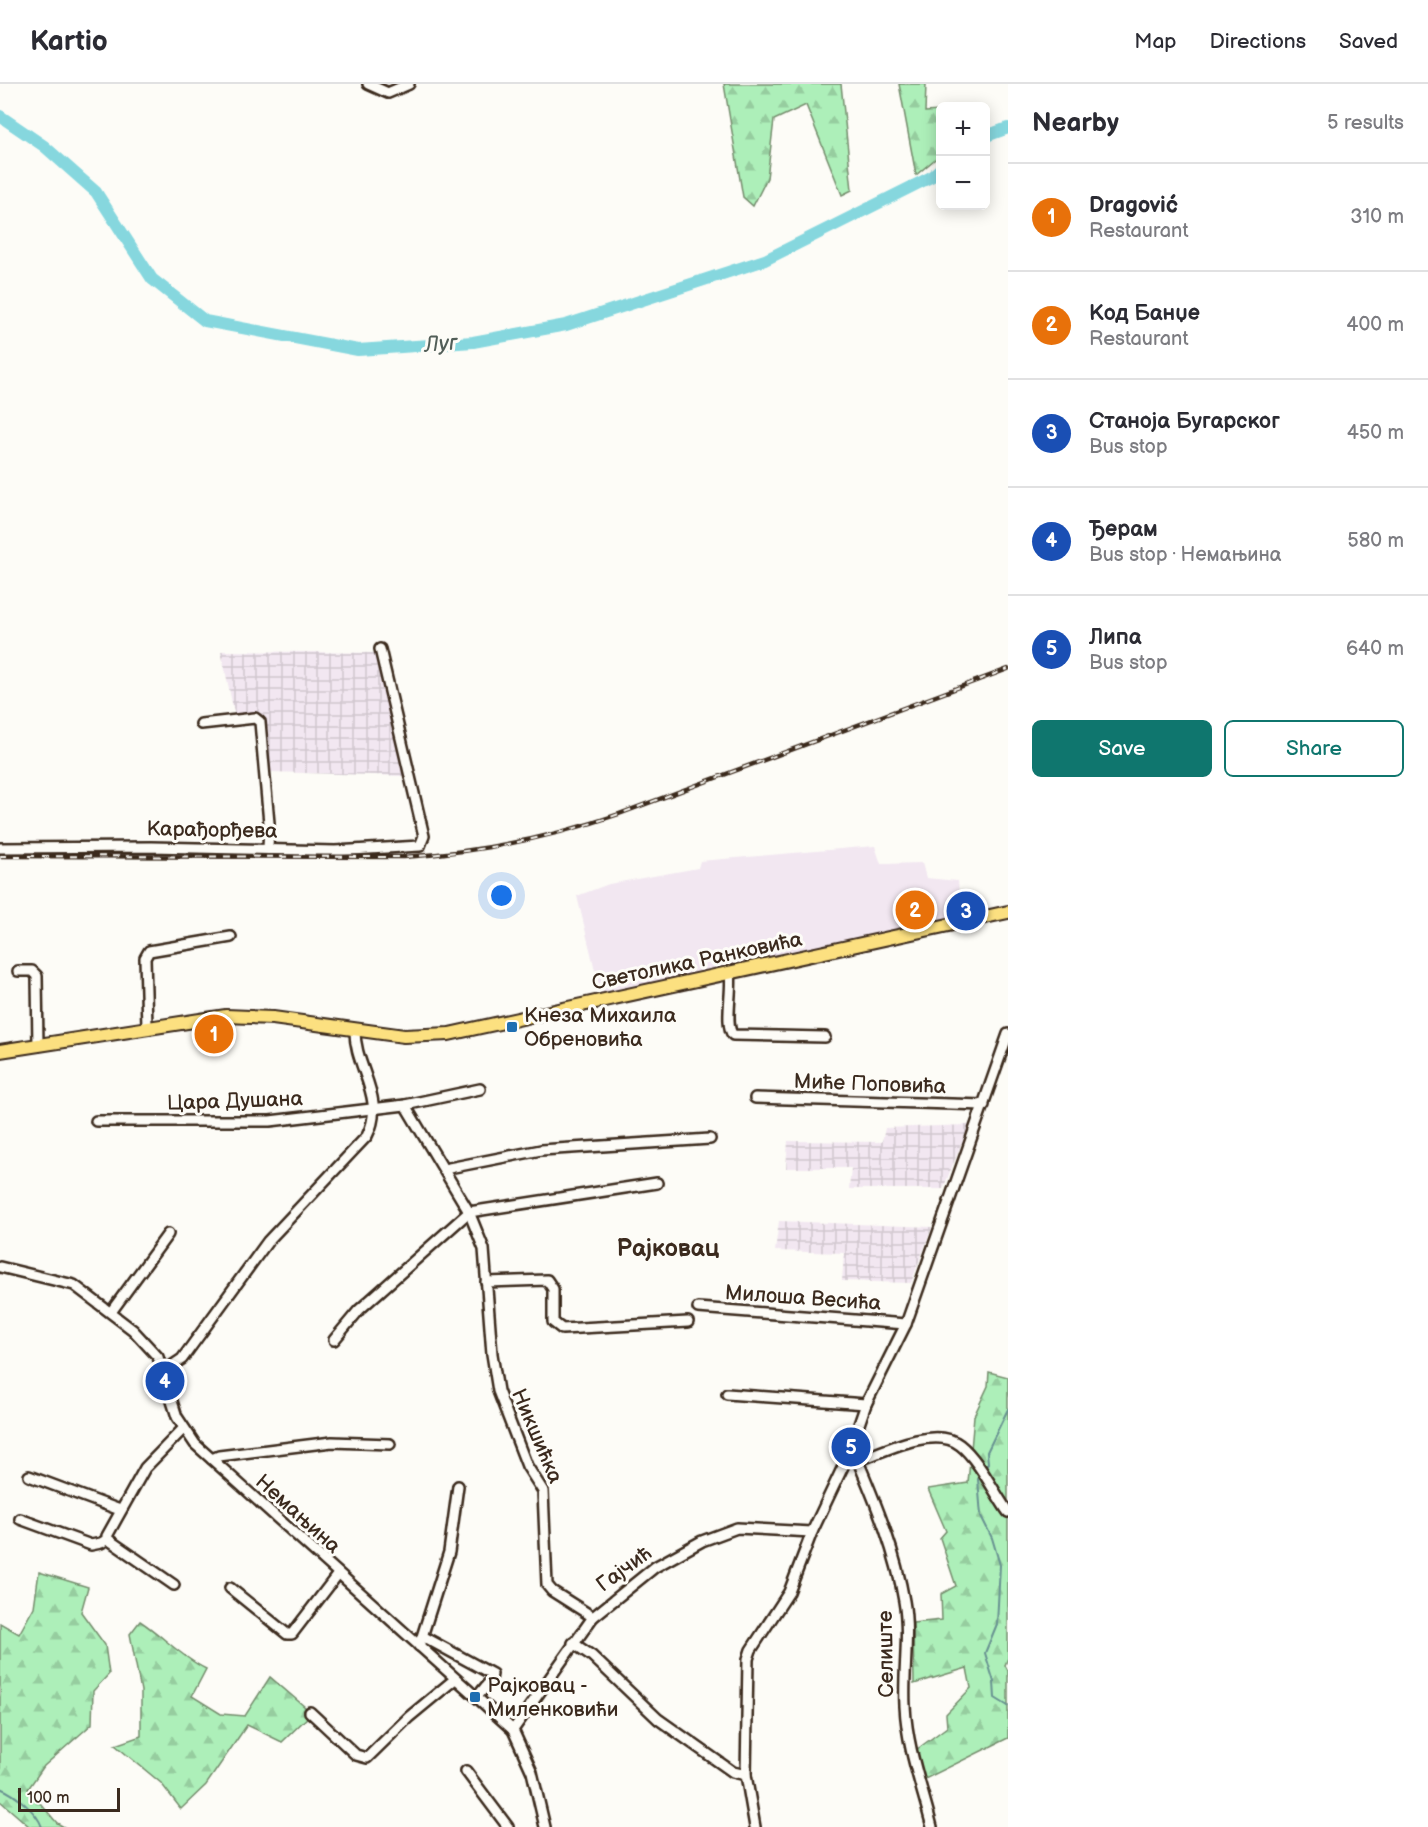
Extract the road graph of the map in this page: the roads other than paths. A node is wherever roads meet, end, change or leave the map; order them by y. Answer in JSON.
{"nodes":[{"id":1,"x":368,"y":84,"type":"edge"},
{"id":2,"x":409,"y":84,"type":"edge"},
{"id":3,"x":380,"y":649,"type":"dead end"},
{"id":4,"x":201,"y":724,"type":"dead end"},
{"id":5,"x":0,"y":848,"type":"edge"},
{"id":6,"x":268,"y":849,"type":"junction"},
{"id":7,"x":1008,"y":912,"type":"edge"},
{"id":8,"x":231,"y":937,"type":"dead end"},
{"id":9,"x":18,"y":971,"type":"dead end"},
{"id":10,"x":730,"y":973,"type":"junction"},
{"id":11,"x":147,"y":1026,"type":"junction"},
{"id":12,"x":355,"y":1030,"type":"junction"},
{"id":13,"x":1008,"y":1034,"type":"edge"},
{"id":14,"x":825,"y":1037,"type":"dead end"},
{"id":15,"x":38,"y":1046,"type":"junction"},
{"id":16,"x":0,"y":1051,"type":"edge"},
{"id":17,"x":480,"y":1089,"type":"dead end"},
{"id":18,"x":755,"y":1098,"type":"dead end"},
{"id":19,"x":405,"y":1105,"type":"junction"},
{"id":20,"x":984,"y":1105,"type":"junction"},
{"id":21,"x":374,"y":1108,"type":"junction"},
{"id":22,"x":96,"y":1121,"type":"dead end"},
{"id":23,"x":710,"y":1139,"type":"dead end"},
{"id":24,"x":444,"y":1169,"type":"junction"},
{"id":25,"x":657,"y":1183,"type":"dead end"},
{"id":26,"x":469,"y":1212,"type":"junction"},
{"id":27,"x":168,"y":1234,"type":"dead end"},
{"id":28,"x":0,"y":1267,"type":"edge"},
{"id":29,"x":486,"y":1282,"type":"junction"},
{"id":30,"x":698,"y":1308,"type":"dead end"},
{"id":31,"x":111,"y":1312,"type":"junction"},
{"id":32,"x":688,"y":1322,"type":"dead end"},
{"id":33,"x":906,"y":1324,"type":"junction"},
{"id":34,"x":334,"y":1340,"type":"dead end"},
{"id":35,"x":164,"y":1371,"type":"junction"},
{"id":36,"x":727,"y":1394,"type":"dead end"},
{"id":37,"x":866,"y":1404,"type":"junction"},
{"id":38,"x":183,"y":1430,"type":"junction"},
{"id":39,"x":390,"y":1444,"type":"dead end"},
{"id":40,"x":848,"y":1456,"type":"junction"},
{"id":41,"x":212,"y":1460,"type":"junction"},
{"id":42,"x":858,"y":1461,"type":"junction"},
{"id":43,"x":30,"y":1476,"type":"dead end"},
{"id":44,"x":458,"y":1486,"type":"dead end"},
{"id":45,"x":120,"y":1510,"type":"junction"},
{"id":46,"x":1008,"y":1512,"type":"edge"},
{"id":47,"x":20,"y":1519,"type":"dead end"},
{"id":48,"x":812,"y":1532,"type":"junction"},
{"id":49,"x":108,"y":1539,"type":"junction"},
{"id":50,"x":338,"y":1574,"type":"junction"},
{"id":51,"x":174,"y":1585,"type":"dead end"},
{"id":52,"x":230,"y":1588,"type":"dead end"},
{"id":53,"x":592,"y":1617,"type":"junction"},
{"id":54,"x":421,"y":1642,"type":"junction"},
{"id":55,"x":573,"y":1644,"type":"junction"},
{"id":56,"x":455,"y":1679,"type":"junction"},
{"id":57,"x":477,"y":1697,"type":"junction"},
{"id":58,"x":310,"y":1712,"type":"dead end"},
{"id":59,"x":513,"y":1730,"type":"junction"},
{"id":60,"x":466,"y":1771,"type":"dead end"},
{"id":61,"x":746,"y":1775,"type":"junction"},
{"id":62,"x":508,"y":1827,"type":"edge"},
{"id":63,"x":544,"y":1827,"type":"edge"},
{"id":64,"x":755,"y":1827,"type":"edge"},
{"id":65,"x":932,"y":1827,"type":"edge"}],
"edges":[{"from":1,"to":2,"type":"street"},
{"from":3,"to":6,"type":"street","name":"Карађорђева"},
{"from":4,"to":6,"type":"street"},
{"from":5,"to":6,"type":"street","name":"Карађорђева"},
{"from":7,"to":10,"type":"main road","name":"Светолика Ранковића"},
{"from":8,"to":11,"type":"street"},
{"from":9,"to":15,"type":"street"},
{"from":10,"to":12,"type":"main road","name":"Светолика Ранковића"},
{"from":10,"to":14,"type":"street"},
{"from":11,"to":12,"type":"main road","name":"Светолика Ранковића"},
{"from":11,"to":15,"type":"main road","name":"Светолика Ранковића"},
{"from":12,"to":21,"type":"street"},
{"from":13,"to":20,"type":"street"},
{"from":15,"to":16,"type":"main road","name":"Светолика Ранковића"},
{"from":17,"to":19,"type":"street","name":"Цара Душана"},
{"from":18,"to":20,"type":"street","name":"Миће Поповића"},
{"from":19,"to":21,"type":"street","name":"Цара Душана"},
{"from":19,"to":24,"type":"street"},
{"from":20,"to":33,"type":"street"},
{"from":21,"to":22,"type":"street","name":"Цара Душана"},
{"from":21,"to":35,"type":"street"},
{"from":23,"to":24,"type":"street"},
{"from":24,"to":26,"type":"street"},
{"from":25,"to":26,"type":"street"},
{"from":26,"to":29,"type":"street"},
{"from":26,"to":34,"type":"street"},
{"from":27,"to":31,"type":"street"},
{"from":28,"to":31,"type":"street","name":"Немањина"},
{"from":29,"to":32,"type":"street"},
{"from":29,"to":53,"type":"street","name":"Никшићка"},
{"from":30,"to":33,"type":"street","name":"Милоша Весића"},
{"from":31,"to":35,"type":"street","name":"Немањина"},
{"from":33,"to":37,"type":"street"},
{"from":35,"to":38,"type":"street","name":"Немањина"},
{"from":36,"to":37,"type":"street"},
{"from":37,"to":40,"type":"street"},
{"from":38,"to":41,"type":"street","name":"Немањина"},
{"from":38,"to":45,"type":"street"},
{"from":39,"to":41,"type":"street"},
{"from":40,"to":42,"type":"street"},
{"from":40,"to":48,"type":"street"},
{"from":41,"to":50,"type":"street","name":"Немањина"},
{"from":42,"to":46,"type":"street"},
{"from":42,"to":65,"type":"street","name":"Селиште"},
{"from":43,"to":45,"type":"street"},
{"from":44,"to":54,"type":"street"},
{"from":45,"to":49,"type":"street"},
{"from":47,"to":49,"type":"street"},
{"from":48,"to":53,"type":"street","name":"Гајчић"},
{"from":48,"to":61,"type":"street"},
{"from":49,"to":51,"type":"street"},
{"from":50,"to":52,"type":"street"},
{"from":50,"to":54,"type":"street","name":"Немањина"},
{"from":53,"to":55,"type":"street","name":"Гајчић"},
{"from":54,"to":56,"type":"street","name":"Немањина"},
{"from":54,"to":57,"type":"street"},
{"from":55,"to":59,"type":"street","name":"Гајчић"},
{"from":55,"to":61,"type":"street"},
{"from":56,"to":57,"type":"street","name":"Немањина"},
{"from":56,"to":58,"type":"street"},
{"from":57,"to":59,"type":"street","name":"Немањина"},
{"from":59,"to":63,"type":"street","name":"Немањина"},
{"from":60,"to":62,"type":"street"},
{"from":61,"to":64,"type":"street"}]}
